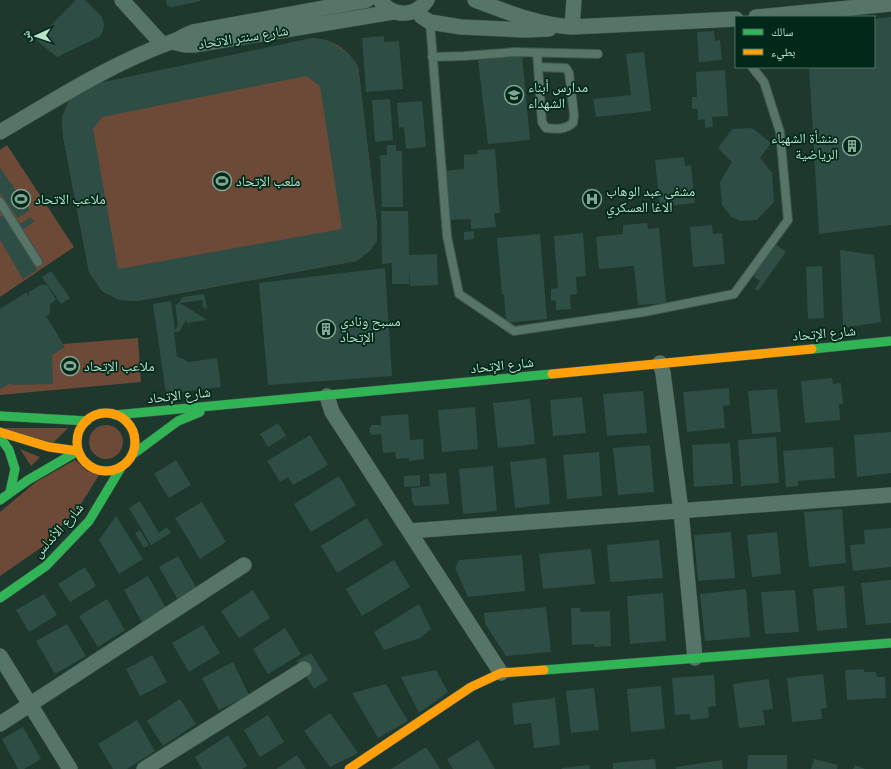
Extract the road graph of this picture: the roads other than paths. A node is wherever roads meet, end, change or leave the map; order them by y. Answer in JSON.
{"nodes":[{"id":1,"x":122,"y":0,"type":"edge"},
{"id":2,"x":367,"y":0,"type":"edge"},
{"id":3,"x":380,"y":0,"type":"edge"},
{"id":4,"x":475,"y":0,"type":"edge"},
{"id":5,"x":574,"y":0,"type":"edge"},
{"id":6,"x":891,"y":4,"type":"edge"},
{"id":7,"x":422,"y":5,"type":"edge"},
{"id":8,"x":393,"y":12,"type":"junction"},
{"id":9,"x":766,"y":16,"type":"edge"},
{"id":10,"x":735,"y":19,"type":"edge"},
{"id":11,"x":430,"y":22,"type":"junction"},
{"id":12,"x":568,"y":27,"type":"junction"},
{"id":13,"x":167,"y":43,"type":"junction"},
{"id":14,"x":537,"y":53,"type":"junction"},
{"id":15,"x":598,"y":54,"type":"dead end"},
{"id":16,"x":432,"y":57,"type":"junction"},
{"id":17,"x":538,"y":67,"type":"junction"},
{"id":18,"x":753,"y":68,"type":"edge"},
{"id":19,"x":0,"y":132,"type":"edge"},
{"id":20,"x":0,"y":202,"type":"edge"},
{"id":21,"x":38,"y":262,"type":"dead end"},
{"id":22,"x":891,"y":341,"type":"edge"},
{"id":23,"x":660,"y":363,"type":"junction"},
{"id":24,"x":327,"y":396,"type":"junction"},
{"id":25,"x":216,"y":405,"type":"junction"},
{"id":26,"x":115,"y":415,"type":"junction"},
{"id":27,"x":0,"y":416,"type":"edge"},
{"id":28,"x":86,"y":421,"type":"junction"},
{"id":29,"x":0,"y":432,"type":"edge"},
{"id":30,"x":0,"y":436,"type":"edge"},
{"id":31,"x":78,"y":451,"type":"junction"},
{"id":32,"x":132,"y":455,"type":"junction"},
{"id":33,"x":122,"y":466,"type":"junction"},
{"id":34,"x":10,"y":492,"type":"junction"},
{"id":35,"x":891,"y":495,"type":"edge"},
{"id":36,"x":0,"y":500,"type":"edge"},
{"id":37,"x":681,"y":511,"type":"junction"},
{"id":38,"x":409,"y":531,"type":"junction"},
{"id":39,"x":244,"y":565,"type":"dead end"},
{"id":40,"x":0,"y":598,"type":"edge"},
{"id":41,"x":891,"y":643,"type":"edge"},
{"id":42,"x":0,"y":656,"type":"edge"},
{"id":43,"x":695,"y":658,"type":"junction"},
{"id":44,"x":304,"y":669,"type":"dead end"},
{"id":45,"x":501,"y":673,"type":"junction"},
{"id":46,"x":30,"y":704,"type":"junction"},
{"id":47,"x":0,"y":724,"type":"edge"},
{"id":48,"x":70,"y":769,"type":"edge"},
{"id":49,"x":144,"y":769,"type":"edge"},
{"id":50,"x":349,"y":769,"type":"edge"}],
"edges":[{"from":1,"to":13,"type":"street"},
{"from":2,"to":13,"type":"street","name":"شارع سنتر الاتحاد"},
{"from":3,"to":8,"type":"street"},
{"from":4,"to":12,"type":"street"},
{"from":5,"to":12,"type":"street"},
{"from":6,"to":9,"type":"street"},
{"from":7,"to":8,"type":"street","name":"شارع سنتر الاتحاد"},
{"from":7,"to":11,"type":"street"},
{"from":8,"to":13,"type":"street","name":"شارع سنتر الاتحاد"},
{"from":10,"to":12,"type":"street"},
{"from":11,"to":12,"type":"street"},
{"from":11,"to":16,"type":"lane"},
{"from":13,"to":19,"type":"street"},
{"from":14,"to":15,"type":"lane"},
{"from":14,"to":16,"type":"lane"},
{"from":14,"to":17,"type":"lane"},
{"from":16,"to":18,"type":"lane"},
{"from":17,"to":17,"type":"lane"},
{"from":20,"to":21,"type":"lane"},
{"from":22,"to":23,"type":"street","name":"شارع الإتحاد"},
{"from":23,"to":24,"type":"street","name":"شارع الإتحاد"},
{"from":23,"to":37,"type":"street"},
{"from":24,"to":25,"type":"street","name":"شارع الإتحاد"},
{"from":24,"to":38,"type":"street"},
{"from":25,"to":26,"type":"street","name":"شارع الإتحاد"},
{"from":25,"to":32,"type":"street"},
{"from":26,"to":28,"type":"street"},
{"from":26,"to":32,"type":"street"},
{"from":27,"to":28,"type":"street"},
{"from":28,"to":31,"type":"street"},
{"from":29,"to":31,"type":"street"},
{"from":30,"to":34,"type":"street"},
{"from":31,"to":33,"type":"street"},
{"from":31,"to":34,"type":"street"},
{"from":32,"to":33,"type":"street"},
{"from":33,"to":40,"type":"street","name":"شارع الأندلس"},
{"from":34,"to":36,"type":"street"},
{"from":35,"to":37,"type":"street"},
{"from":37,"to":38,"type":"street"},
{"from":37,"to":43,"type":"street"},
{"from":38,"to":45,"type":"street"},
{"from":39,"to":46,"type":"street"},
{"from":41,"to":43,"type":"street"},
{"from":42,"to":46,"type":"street"},
{"from":43,"to":45,"type":"street"},
{"from":44,"to":49,"type":"street"},
{"from":45,"to":50,"type":"street"},
{"from":46,"to":47,"type":"street"},
{"from":46,"to":48,"type":"street"}]}
